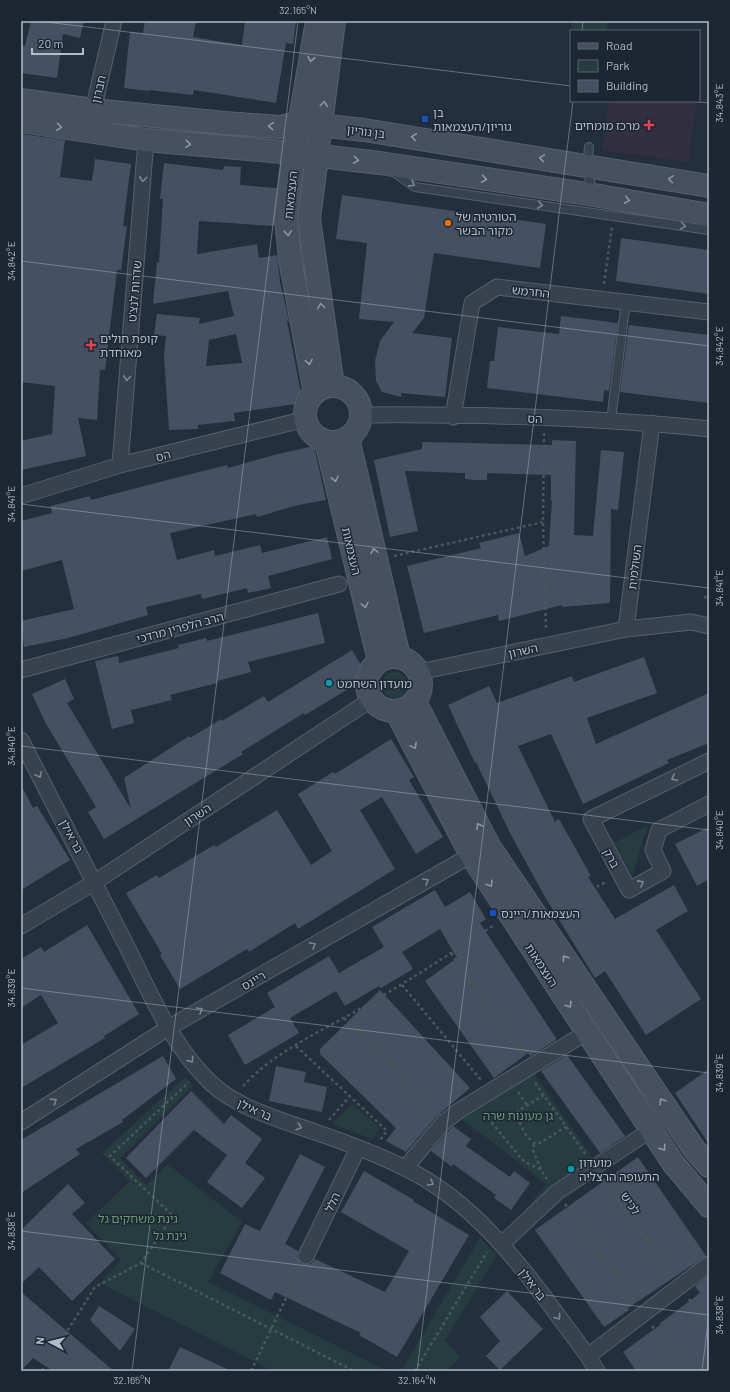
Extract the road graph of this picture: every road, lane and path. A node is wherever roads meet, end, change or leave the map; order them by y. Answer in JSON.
{"nodes":[{"id":1,"x":114,"y":21,"type":"edge"},
{"id":2,"x":317,"y":21,"type":"edge"},
{"id":3,"x":334,"y":21,"type":"edge"},
{"id":4,"x":21,"y":100,"type":"edge"},
{"id":5,"x":93,"y":110,"type":"junction"},
{"id":6,"x":21,"y":121,"type":"edge"},
{"id":7,"x":300,"y":123,"type":"junction"},
{"id":8,"x":322,"y":126,"type":"junction"},
{"id":9,"x":146,"y":140,"type":"junction"},
{"id":10,"x":294,"y":153,"type":"junction"},
{"id":11,"x":317,"y":156,"type":"junction"},
{"id":12,"x":582,"y":159,"type":"junction"},
{"id":13,"x":380,"y":163,"type":"junction"},
{"id":14,"x":709,"y":181,"type":"edge"},
{"id":15,"x":709,"y":186,"type":"edge"},
{"id":16,"x":594,"y":195,"type":"junction"},
{"id":17,"x":613,"y":215,"type":"junction"},
{"id":18,"x":709,"y":215,"type":"edge"},
{"id":19,"x":709,"y":230,"type":"edge"},
{"id":20,"x":605,"y":276,"type":"dead end"},
{"id":21,"x":626,"y":301,"type":"junction"},
{"id":22,"x":709,"y":312,"type":"edge"},
{"id":23,"x":324,"y":389,"type":"junction"},
{"id":24,"x":361,"y":415,"type":"junction"},
{"id":25,"x":453,"y":416,"type":"junction"},
{"id":26,"x":306,"y":419,"type":"junction"},
{"id":27,"x":544,"y":419,"type":"junction"},
{"id":28,"x":611,"y":421,"type":"junction"},
{"id":29,"x":652,"y":423,"type":"junction"},
{"id":30,"x":709,"y":429,"type":"edge"},
{"id":31,"x":348,"y":438,"type":"junction"},
{"id":32,"x":326,"y":441,"type":"junction"},
{"id":33,"x":120,"y":465,"type":"junction"},
{"id":34,"x":21,"y":496,"type":"edge"},
{"id":35,"x":543,"y":522,"type":"junction"},
{"id":36,"x":376,"y":560,"type":"junction"},
{"id":37,"x":338,"y":584,"type":"dead end"},
{"id":38,"x":709,"y":595,"type":"edge"},
{"id":39,"x":704,"y":598,"type":"dead end"},
{"id":40,"x":709,"y":626,"type":"edge"},
{"id":41,"x":626,"y":628,"type":"junction"},
{"id":42,"x":547,"y":645,"type":"junction"},
{"id":43,"x":389,"y":659,"type":"junction"},
{"id":44,"x":21,"y":670,"type":"edge"},
{"id":45,"x":419,"y":672,"type":"junction"},
{"id":46,"x":372,"y":699,"type":"junction"},
{"id":47,"x":405,"y":707,"type":"junction"},
{"id":48,"x":21,"y":740,"type":"edge"},
{"id":49,"x":709,"y":761,"type":"edge"},
{"id":50,"x":709,"y":804,"type":"edge"},
{"id":51,"x":480,"y":850,"type":"junction"},
{"id":52,"x":620,"y":874,"type":"junction"},
{"id":53,"x":95,"y":882,"type":"junction"},
{"id":54,"x":510,"y":915,"type":"junction"},
{"id":55,"x":538,"y":918,"type":"junction"},
{"id":56,"x":21,"y":926,"type":"edge"},
{"id":57,"x":451,"y":953,"type":"junction"},
{"id":58,"x":402,"y":985,"type":"junction"},
{"id":59,"x":344,"y":1018,"type":"junction"},
{"id":60,"x":168,"y":1028,"type":"junction"},
{"id":61,"x":587,"y":1032,"type":"junction"},
{"id":62,"x":296,"y":1046,"type":"junction"},
{"id":63,"x":529,"y":1069,"type":"junction"},
{"id":64,"x":199,"y":1072,"type":"junction"},
{"id":65,"x":490,"y":1092,"type":"junction"},
{"id":66,"x":544,"y":1095,"type":"junction"},
{"id":67,"x":350,"y":1096,"type":"junction"},
{"id":68,"x":232,"y":1098,"type":"junction"},
{"id":69,"x":475,"y":1102,"type":"junction"},
{"id":70,"x":21,"y":1122,"type":"edge"},
{"id":71,"x":444,"y":1122,"type":"junction"},
{"id":72,"x":566,"y":1127,"type":"junction"},
{"id":73,"x":651,"y":1130,"type":"junction"},
{"id":74,"x":318,"y":1133,"type":"junction"},
{"id":75,"x":534,"y":1144,"type":"junction"},
{"id":76,"x":364,"y":1150,"type":"junction"},
{"id":77,"x":709,"y":1166,"type":"edge"},
{"id":78,"x":406,"y":1168,"type":"junction"},
{"id":79,"x":595,"y":1168,"type":"junction"},
{"id":80,"x":541,"y":1170,"type":"junction"},
{"id":81,"x":557,"y":1192,"type":"junction"},
{"id":82,"x":709,"y":1206,"type":"edge"},
{"id":83,"x":499,"y":1241,"type":"junction"},
{"id":84,"x":306,"y":1256,"type":"joint"},
{"id":85,"x":141,"y":1263,"type":"junction"},
{"id":86,"x":709,"y":1264,"type":"edge"},
{"id":87,"x":680,"y":1287,"type":"junction"},
{"id":88,"x":643,"y":1314,"type":"junction"},
{"id":89,"x":709,"y":1324,"type":"edge"},
{"id":90,"x":271,"y":1329,"type":"junction"},
{"id":91,"x":588,"y":1356,"type":"junction"},
{"id":92,"x":42,"y":1371,"type":"edge"},
{"id":93,"x":251,"y":1371,"type":"edge"},
{"id":94,"x":354,"y":1371,"type":"edge"},
{"id":95,"x":415,"y":1371,"type":"edge"},
{"id":96,"x":597,"y":1371,"type":"edge"},
{"id":97,"x":685,"y":1371,"type":"edge"}],
"edges":[{"from":1,"to":5,"type":"street","name":"חברון"},
{"from":2,"to":7,"type":"street","name":"העצמאות","one_way":true},
{"from":8,"to":3,"type":"street","name":"העצמאות","one_way":true},
{"from":4,"to":5,"type":"street","name":"בן גוריון"},
{"from":7,"to":5,"type":"street","name":"בן גוריון","one_way":true},
{"from":6,"to":9,"type":"street","one_way":true},
{"from":7,"to":8,"type":"street","name":"בן גוריון"},
{"from":7,"to":10,"type":"street","name":"העצמאות"},
{"from":8,"to":11,"type":"street","name":"העצמאות"},
{"from":12,"to":8,"type":"street","name":"בן גוריון","one_way":true},
{"from":9,"to":10,"type":"street","one_way":true},
{"from":9,"to":33,"type":"street","name":"שדרות לנצ'ט","one_way":true},
{"from":10,"to":11,"type":"street"},
{"from":10,"to":23,"type":"street","name":"העצמאות","one_way":true},
{"from":11,"to":13,"type":"street","one_way":true},
{"from":23,"to":11,"type":"street","name":"העצמאות","one_way":true},
{"from":15,"to":12,"type":"street","name":"בן גוריון","one_way":true},
{"from":12,"to":16,"type":"lane"},
{"from":13,"to":16,"type":"street","one_way":true},
{"from":13,"to":17,"type":"lane","one_way":true},
{"from":14,"to":15,"type":"street"},
{"from":16,"to":18,"type":"street","one_way":true},
{"from":17,"to":19,"type":"lane","one_way":true},
{"from":17,"to":20,"type":"path"},
{"from":21,"to":22,"type":"street","name":"החרמש"},
{"from":21,"to":25,"type":"street","name":"החרמש"},
{"from":21,"to":28,"type":"lane"},
{"from":23,"to":24,"type":"street"},
{"from":23,"to":26,"type":"street"},
{"from":24,"to":25,"type":"street","name":"הס"},
{"from":24,"to":31,"type":"street"},
{"from":25,"to":27,"type":"street","name":"הס"},
{"from":26,"to":32,"type":"street"},
{"from":26,"to":33,"type":"street","name":"הס"},
{"from":27,"to":28,"type":"street","name":"הס"},
{"from":27,"to":35,"type":"path"},
{"from":28,"to":29,"type":"street","name":"הס"},
{"from":29,"to":30,"type":"street","name":"הס"},
{"from":29,"to":41,"type":"street","name":"השולמית"},
{"from":31,"to":32,"type":"street"},
{"from":36,"to":31,"type":"street","name":"העצמאות","one_way":true},
{"from":32,"to":43,"type":"street","name":"העצמאות","one_way":true},
{"from":33,"to":34,"type":"street","name":"הס"},
{"from":35,"to":36,"type":"path"},
{"from":35,"to":42,"type":"path"},
{"from":36,"to":43,"type":"street","name":"העצמאות"},
{"from":37,"to":44,"type":"street","name":"הרב הלפרין מרדכי"},
{"from":38,"to":39,"type":"path"},
{"from":40,"to":41,"type":"street"},
{"from":41,"to":42,"type":"street","name":"השרון"},
{"from":42,"to":45,"type":"street","name":"השרון"},
{"from":43,"to":45,"type":"street"},
{"from":43,"to":46,"type":"street"},
{"from":45,"to":47,"type":"street"},
{"from":46,"to":47,"type":"street"},
{"from":46,"to":53,"type":"street","name":"השרון"},
{"from":47,"to":51,"type":"street","name":"העצמאות"},
{"from":48,"to":53,"type":"street","name":"בר אילן","one_way":true},
{"from":49,"to":52,"type":"street","name":"ברק","one_way":true},
{"from":52,"to":50,"type":"street","name":"ברק","one_way":true},
{"from":51,"to":54,"type":"street","name":"העצמאות","one_way":true},
{"from":51,"to":55,"type":"street","name":"העצמאות"},
{"from":60,"to":51,"type":"street","name":"ריינס","one_way":true},
{"from":52,"to":55,"type":"path"},
{"from":53,"to":56,"type":"street","name":"השרון"},
{"from":53,"to":60,"type":"street","name":"בר אילן"},
{"from":54,"to":57,"type":"path"},
{"from":54,"to":61,"type":"street","name":"העצמאות","one_way":true},
{"from":77,"to":55,"type":"street","name":"העצמאות","one_way":true},
{"from":57,"to":58,"type":"path"},
{"from":57,"to":63,"type":"path","name":"לכיש"},
{"from":58,"to":59,"type":"path"},
{"from":58,"to":65,"type":"path"},
{"from":59,"to":62,"type":"path"},
{"from":59,"to":71,"type":"path"},
{"from":60,"to":64,"type":"street","name":"בר אילן","one_way":true},
{"from":70,"to":60,"type":"street","name":"ריינס","one_way":true},
{"from":61,"to":63,"type":"street"},
{"from":61,"to":73,"type":"street","name":"העצמאות"},
{"from":62,"to":67,"type":"path"},
{"from":62,"to":68,"type":"path"},
{"from":63,"to":65,"type":"street"},
{"from":63,"to":66,"type":"path","name":"לכיש"},
{"from":64,"to":68,"type":"street","name":"בר אילן"},
{"from":64,"to":85,"type":"path"},
{"from":65,"to":69,"type":"street"},
{"from":66,"to":72,"type":"path","name":"לכיש"},
{"from":66,"to":75,"type":"path"},
{"from":67,"to":74,"type":"path"},
{"from":67,"to":76,"type":"path"},
{"from":68,"to":74,"type":"street","name":"בר אילן","one_way":true},
{"from":69,"to":71,"type":"street"},
{"from":69,"to":80,"type":"path"},
{"from":71,"to":78,"type":"street"},
{"from":72,"to":75,"type":"path"},
{"from":72,"to":79,"type":"path","name":"לכיש"},
{"from":73,"to":79,"type":"street"},
{"from":73,"to":82,"type":"street","name":"העצמאות","one_way":true},
{"from":74,"to":76,"type":"street","name":"בר אילן"},
{"from":75,"to":80,"type":"path"},
{"from":76,"to":78,"type":"street","name":"בר אילן"},
{"from":76,"to":84,"type":"street","name":"הלל"},
{"from":78,"to":83,"type":"street","name":"בר אילן","one_way":true},
{"from":79,"to":81,"type":"street"},
{"from":79,"to":87,"type":"path","name":"לכיש"},
{"from":80,"to":81,"type":"path"},
{"from":81,"to":83,"type":"street"},
{"from":81,"to":88,"type":"path"},
{"from":83,"to":91,"type":"street","name":"בר אילן","one_way":true},
{"from":83,"to":95,"type":"path"},
{"from":84,"to":90,"type":"path"},
{"from":85,"to":90,"type":"path"},
{"from":85,"to":92,"type":"path"},
{"from":86,"to":87,"type":"street"},
{"from":87,"to":88,"type":"street"},
{"from":87,"to":89,"type":"path","name":"לכיש"},
{"from":88,"to":91,"type":"street"},
{"from":88,"to":97,"type":"path"},
{"from":90,"to":93,"type":"path"},
{"from":90,"to":94,"type":"path"},
{"from":91,"to":96,"type":"street","name":"בר אילן"}]}
